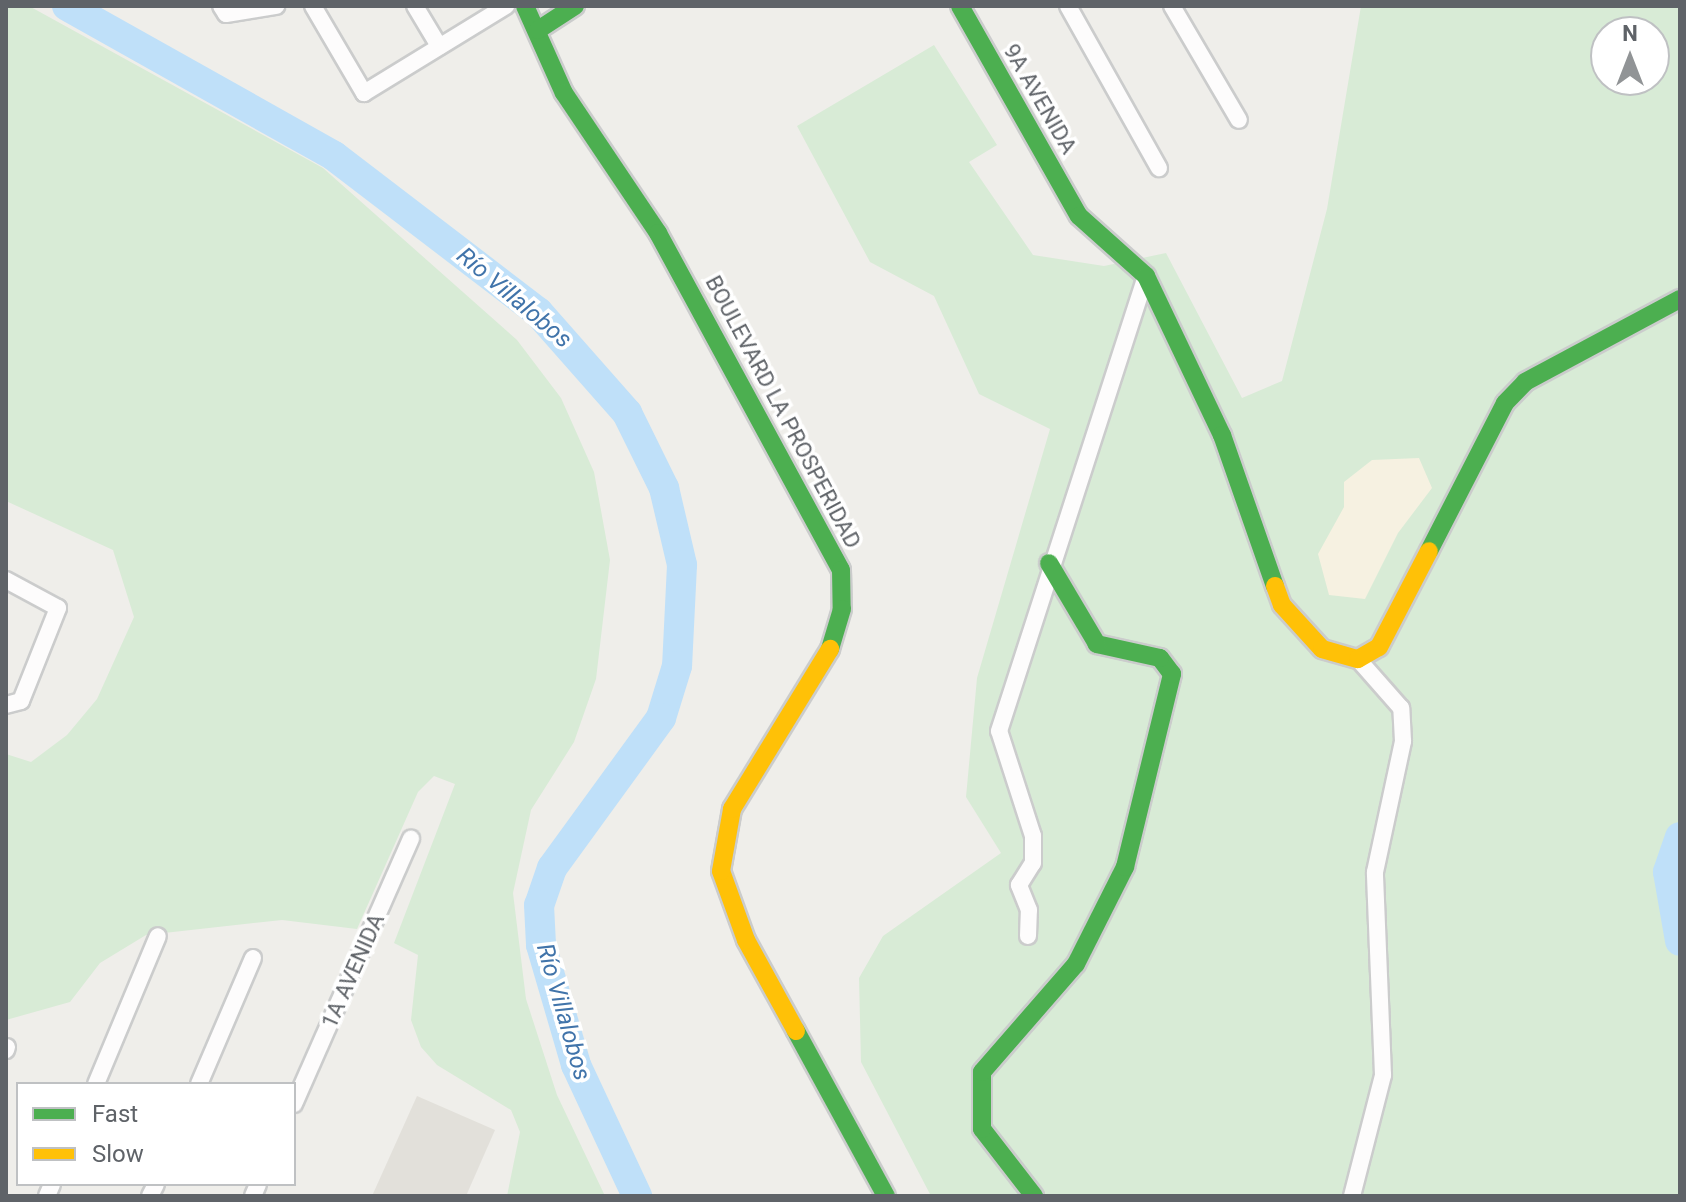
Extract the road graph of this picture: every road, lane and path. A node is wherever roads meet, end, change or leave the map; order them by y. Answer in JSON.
{"nodes":[{"id":1,"x":221,"y":6,"type":"edge"},
{"id":2,"x":276,"y":6,"type":"edge"},
{"id":3,"x":313,"y":6,"type":"edge"},
{"id":4,"x":415,"y":6,"type":"edge"},
{"id":5,"x":506,"y":6,"type":"edge"},
{"id":6,"x":525,"y":6,"type":"edge"},
{"id":7,"x":960,"y":6,"type":"edge"},
{"id":8,"x":1068,"y":6,"type":"edge"},
{"id":9,"x":1172,"y":6,"type":"edge"},
{"id":10,"x":570,"y":8,"type":"edge"},
{"id":11,"x":538,"y":30,"type":"junction"},
{"id":12,"x":439,"y":46,"type":"junction"},
{"id":13,"x":1239,"y":120,"type":"dead end"},
{"id":14,"x":1159,"y":168,"type":"dead end"},
{"id":15,"x":1146,"y":276,"type":"junction"},
{"id":16,"x":1680,"y":299,"type":"edge"},
{"id":17,"x":1049,"y":563,"type":"junction"},
{"id":18,"x":6,"y":580,"type":"edge"},
{"id":19,"x":1358,"y":659,"type":"junction"},
{"id":20,"x":10,"y":706,"type":"edge"},
{"id":21,"x":411,"y":839,"type":"dead end"},
{"id":22,"x":158,"y":936,"type":"dead end"},
{"id":23,"x":1028,"y":936,"type":"dead end"},
{"id":24,"x":253,"y":958,"type":"dead end"},
{"id":25,"x":97,"y":1082,"type":"edge"},
{"id":26,"x":200,"y":1082,"type":"edge"},
{"id":27,"x":296,"y":1099,"type":"edge"},
{"id":28,"x":886,"y":1196,"type":"edge"},
{"id":29,"x":1034,"y":1196,"type":"edge"},
{"id":30,"x":1352,"y":1196,"type":"edge"}],
"edges":[{"from":1,"to":2,"type":"street"},
{"from":3,"to":12,"type":"street"},
{"from":4,"to":12,"type":"street"},
{"from":5,"to":12,"type":"street"},
{"from":6,"to":11,"type":"street","name":"BOULEVARD LA PROSPERIDAD"},
{"from":7,"to":15,"type":"street","name":"9A AVENIDA"},
{"from":8,"to":14,"type":"street"},
{"from":9,"to":13,"type":"street"},
{"from":10,"to":11,"type":"street"},
{"from":11,"to":28,"type":"street","name":"BOULEVARD LA PROSPERIDAD"},
{"from":15,"to":17,"type":"street"},
{"from":15,"to":19,"type":"street"},
{"from":16,"to":19,"type":"street"},
{"from":17,"to":23,"type":"street"},
{"from":17,"to":29,"type":"street"},
{"from":18,"to":20,"type":"street"},
{"from":19,"to":30,"type":"street"},
{"from":21,"to":27,"type":"street","name":"1A AVENIDA"},
{"from":22,"to":25,"type":"street"},
{"from":24,"to":26,"type":"street"}]}
